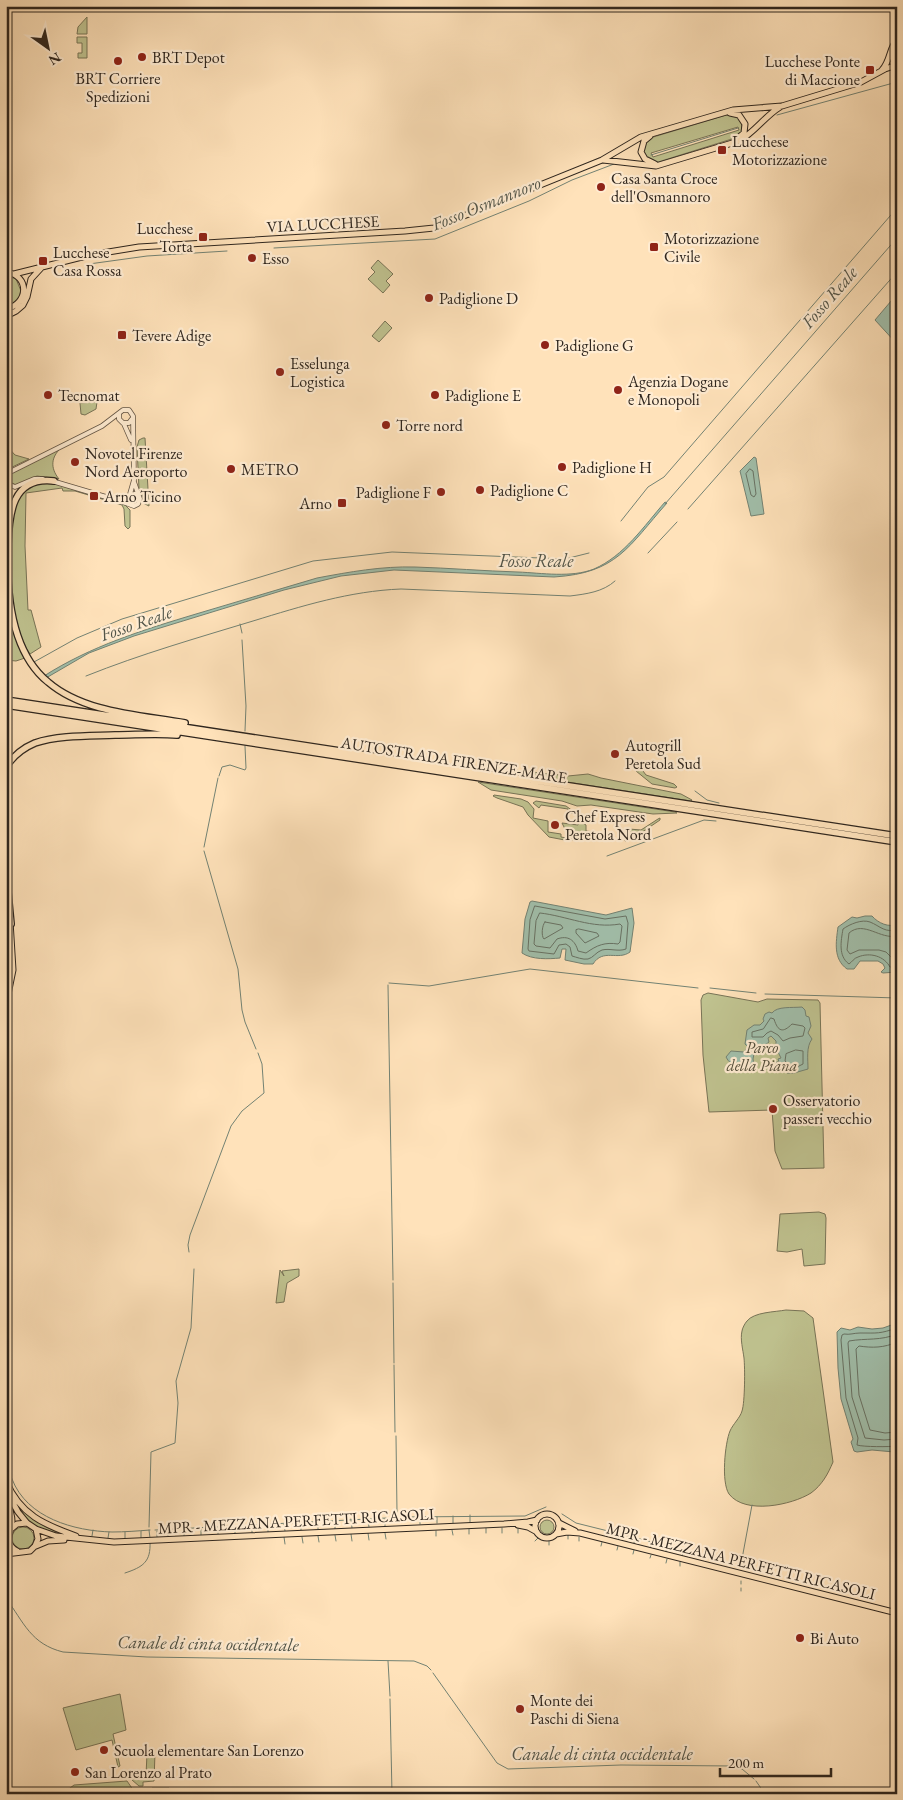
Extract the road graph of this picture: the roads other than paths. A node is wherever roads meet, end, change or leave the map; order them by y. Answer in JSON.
{"nodes":[{"id":1,"x":897,"y":40,"type":"edge"},
{"id":2,"x":892,"y":51,"type":"junction"},
{"id":3,"x":897,"y":63,"type":"edge"},
{"id":4,"x":879,"y":72,"type":"junction"},
{"id":5,"x":782,"y":106,"type":"junction"},
{"id":6,"x":722,"y":113,"type":"junction"},
{"id":7,"x":659,"y":132,"type":"junction"},
{"id":8,"x":729,"y":144,"type":"junction"},
{"id":9,"x":602,"y":160,"type":"junction"},
{"id":10,"x":661,"y":164,"type":"junction"},
{"id":11,"x":42,"y":267,"type":"junction"},
{"id":12,"x":35,"y":269,"type":"junction"},
{"id":13,"x":6,"y":272,"type":"edge"},
{"id":14,"x":14,"y":274,"type":"junction"},
{"id":15,"x":22,"y":282,"type":"junction"},
{"id":16,"x":6,"y":312,"type":"edge"},
{"id":17,"x":120,"y":412,"type":"junction"},
{"id":18,"x":132,"y":419,"type":"junction"},
{"id":19,"x":124,"y":424,"type":"junction"},
{"id":20,"x":133,"y":444,"type":"junction"},
{"id":21,"x":6,"y":474,"type":"edge"},
{"id":22,"x":6,"y":479,"type":"edge"},
{"id":23,"x":134,"y":480,"type":"junction"},
{"id":24,"x":54,"y":481,"type":"junction"},
{"id":25,"x":130,"y":494,"type":"junction"},
{"id":26,"x":6,"y":495,"type":"edge"},
{"id":27,"x":138,"y":496,"type":"junction"},
{"id":28,"x":128,"y":504,"type":"junction"},
{"id":29,"x":8,"y":526,"type":"junction"},
{"id":30,"x":7,"y":703,"type":"edge"},
{"id":31,"x":250,"y":740,"type":"junction"},
{"id":32,"x":6,"y":767,"type":"edge"},
{"id":33,"x":897,"y":836,"type":"edge"},
{"id":34,"x":897,"y":842,"type":"edge"},
{"id":35,"x":6,"y":872,"type":"edge"},
{"id":36,"x":6,"y":903,"type":"edge"},
{"id":37,"x":10,"y":924,"type":"junction"},
{"id":38,"x":12,"y":946,"type":"junction"},
{"id":39,"x":6,"y":971,"type":"edge"},
{"id":40,"x":6,"y":1004,"type":"edge"},
{"id":41,"x":6,"y":1481,"type":"edge"},
{"id":42,"x":6,"y":1490,"type":"edge"},
{"id":43,"x":6,"y":1500,"type":"edge"},
{"id":44,"x":537,"y":1520,"type":"junction"},
{"id":45,"x":27,"y":1523,"type":"junction"},
{"id":46,"x":558,"y":1523,"type":"junction"},
{"id":47,"x":513,"y":1524,"type":"junction"},
{"id":48,"x":11,"y":1529,"type":"junction"},
{"id":49,"x":36,"y":1529,"type":"junction"},
{"id":50,"x":537,"y":1532,"type":"junction"},
{"id":51,"x":580,"y":1533,"type":"junction"},
{"id":52,"x":556,"y":1534,"type":"junction"},
{"id":53,"x":83,"y":1539,"type":"junction"},
{"id":54,"x":7,"y":1541,"type":"edge"},
{"id":55,"x":36,"y":1546,"type":"junction"},
{"id":56,"x":17,"y":1552,"type":"junction"},
{"id":57,"x":6,"y":1554,"type":"edge"},
{"id":58,"x":896,"y":1612,"type":"edge"}],
"edges":[{"from":1,"to":2,"type":"main road"},
{"from":2,"to":3,"type":"main road"},
{"from":2,"to":4,"type":"main road"},
{"from":3,"to":4,"type":"main road","name":"VIA LUCCHESE"},
{"from":4,"to":5,"type":"main road","name":"VIA LUCCHESE"},
{"from":5,"to":6,"type":"main road","name":"VIA LUCCHESE"},
{"from":5,"to":8,"type":"main road","name":"VIA LUCCHESE"},
{"from":6,"to":7,"type":"main road","name":"VIA LUCCHESE"},
{"from":6,"to":8,"type":"main road"},
{"from":7,"to":9,"type":"main road","name":"VIA LUCCHESE"},
{"from":7,"to":10,"type":"main road"},
{"from":8,"to":10,"type":"main road","name":"VIA LUCCHESE"},
{"from":9,"to":10,"type":"main road","name":"VIA LUCCHESE"},
{"from":9,"to":11,"type":"main road","name":"VIA LUCCHESE"},
{"from":11,"to":12,"type":"main road","name":"VIA LUCCHESE"},
{"from":11,"to":16,"type":"main road"},
{"from":12,"to":14,"type":"main road","name":"VIA LUCCHESE"},
{"from":12,"to":15,"type":"main road","name":"VIA LUCCHESE"},
{"from":13,"to":14,"type":"main road","name":"VIA LUCCHESE"},
{"from":14,"to":15,"type":"main road"},
{"from":15,"to":16,"type":"main road"},
{"from":17,"to":18,"type":"street"},
{"from":17,"to":19,"type":"street"},
{"from":17,"to":21,"type":"street"},
{"from":18,"to":19,"type":"street"},
{"from":18,"to":20,"type":"street"},
{"from":19,"to":20,"type":"street"},
{"from":20,"to":23,"type":"street"},
{"from":22,"to":24,"type":"street"},
{"from":23,"to":25,"type":"street"},
{"from":23,"to":27,"type":"street"},
{"from":24,"to":28,"type":"street"},
{"from":24,"to":29,"type":"highway"},
{"from":25,"to":27,"type":"street"},
{"from":25,"to":28,"type":"street"},
{"from":26,"to":29,"type":"highway"},
{"from":27,"to":28,"type":"street"},
{"from":29,"to":31,"type":"highway"},
{"from":30,"to":31,"type":"highway","name":"AUTOSTRADA FIRENZE-MARE"},
{"from":30,"to":31,"type":"highway","name":"AUTOSTRADA FIRENZE-MARE"},
{"from":31,"to":32,"type":"highway"},
{"from":31,"to":33,"type":"highway","name":"AUTOSTRADA FIRENZE-MARE"},
{"from":31,"to":34,"type":"highway","name":"AUTOSTRADA FIRENZE-MARE"},
{"from":35,"to":37,"type":"highway"},
{"from":36,"to":37,"type":"main road"},
{"from":37,"to":38,"type":"main road"},
{"from":38,"to":39,"type":"main road"},
{"from":38,"to":40,"type":"main road"},
{"from":41,"to":53,"type":"main road"},
{"from":42,"to":45,"type":"main road"},
{"from":43,"to":48,"type":"main road"},
{"from":44,"to":46,"type":"main road"},
{"from":44,"to":47,"type":"main road","name":"MPR - MEZZANA PERFETTI RICASOLI"},
{"from":44,"to":50,"type":"main road"},
{"from":45,"to":48,"type":"main road"},
{"from":45,"to":49,"type":"main road"},
{"from":46,"to":51,"type":"main road","name":"MPR - MEZZANA PERFETTI RICASOLI"},
{"from":46,"to":52,"type":"main road"},
{"from":47,"to":50,"type":"main road","name":"MPR - MEZZANA PERFETTI RICASOLI"},
{"from":47,"to":53,"type":"main road","name":"MPR - MEZZANA PERFETTI RICASOLI"},
{"from":48,"to":54,"type":"main road"},
{"from":49,"to":53,"type":"main road","name":"MPR - MEZZANA PERFETTI RICASOLI"},
{"from":49,"to":55,"type":"main road"},
{"from":50,"to":52,"type":"main road"},
{"from":51,"to":52,"type":"main road","name":"MPR - MEZZANA PERFETTI RICASOLI"},
{"from":51,"to":58,"type":"main road","name":"MPR - MEZZANA PERFETTI RICASOLI"},
{"from":53,"to":55,"type":"main road","name":"MPR - MEZZANA PERFETTI RICASOLI"},
{"from":54,"to":56,"type":"main road"},
{"from":55,"to":56,"type":"main road"},
{"from":56,"to":57,"type":"main road"}]}
